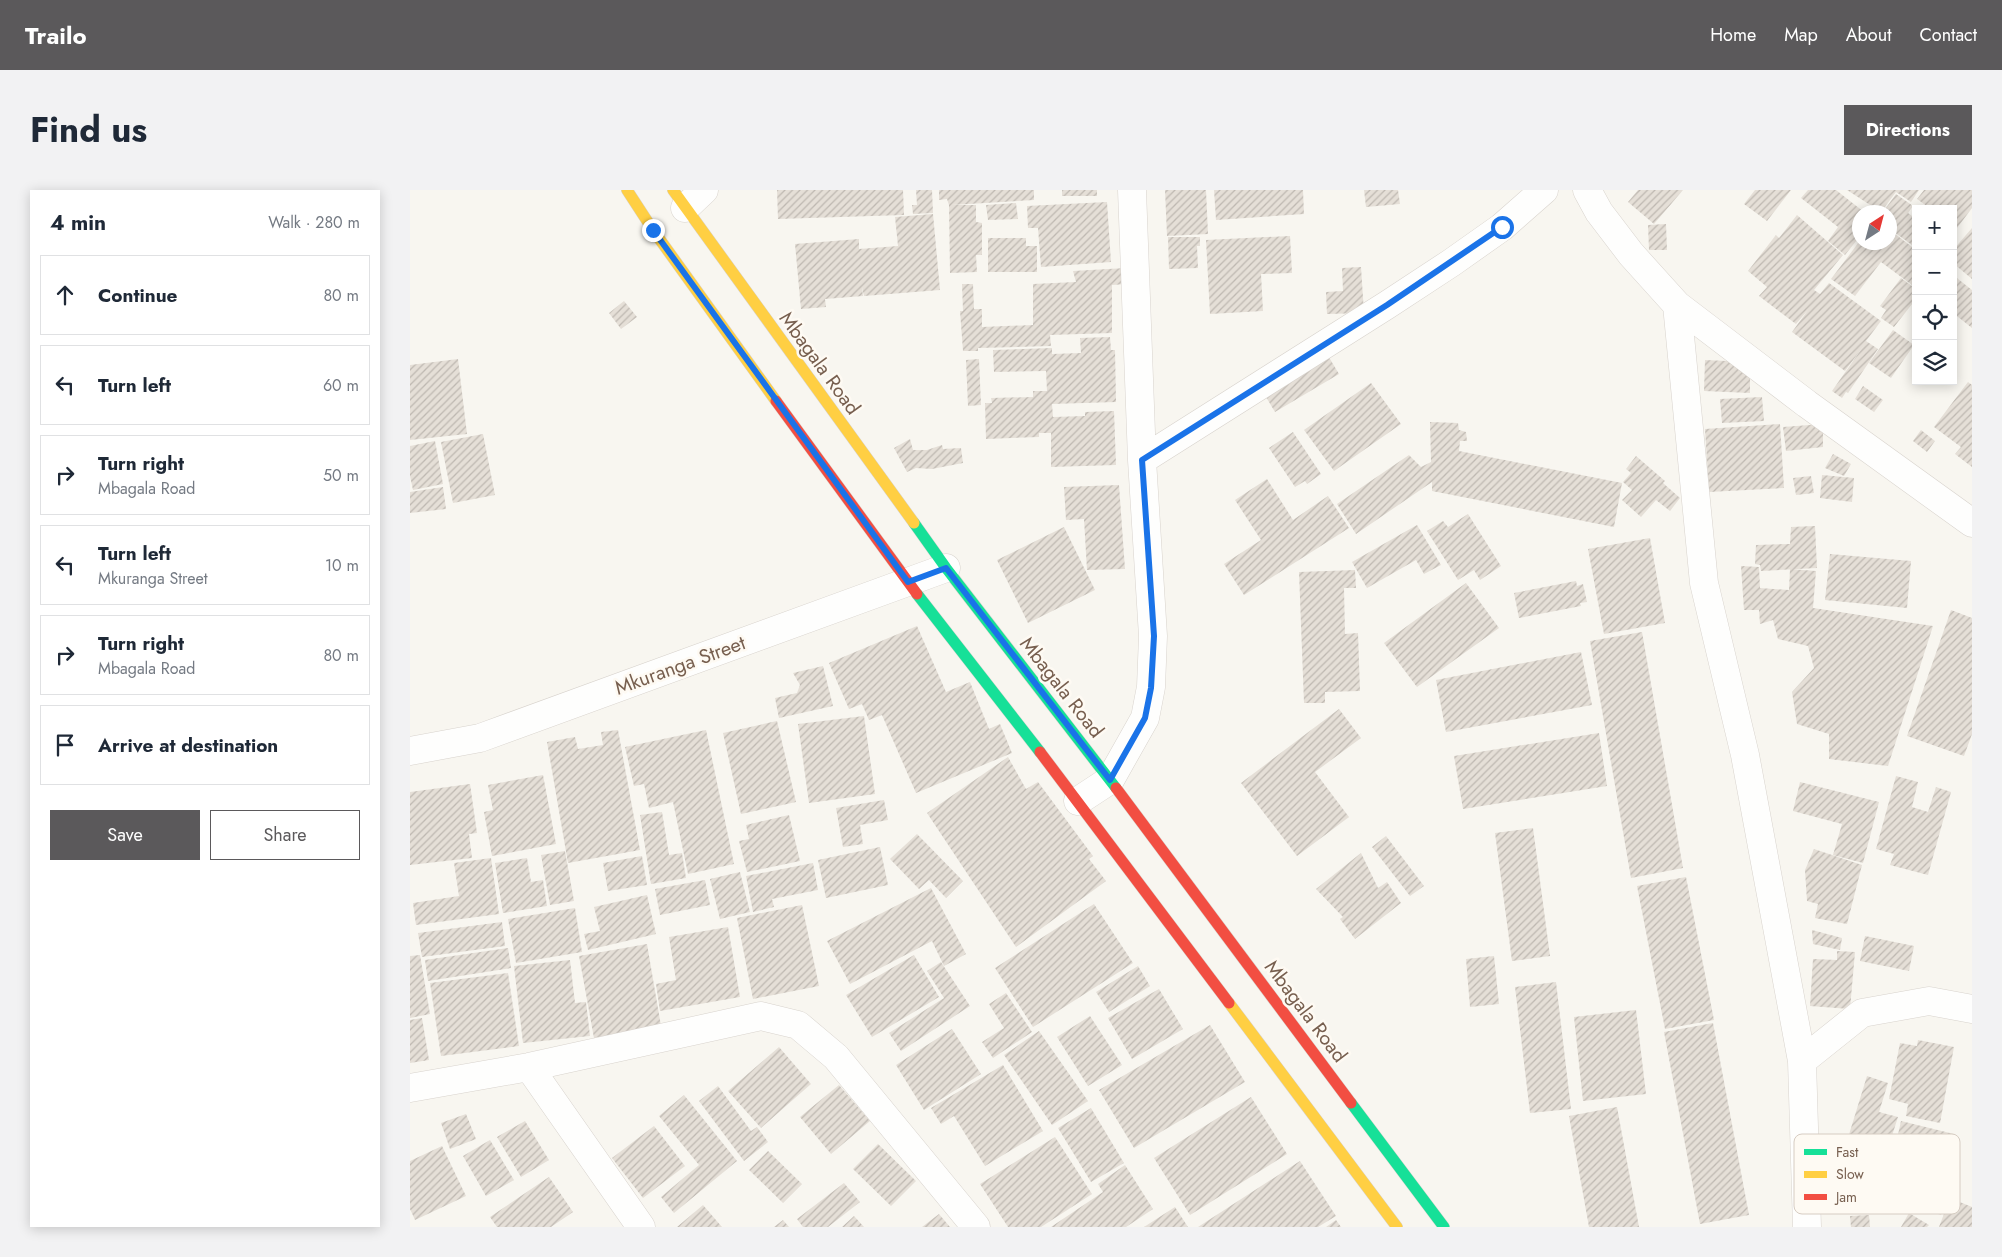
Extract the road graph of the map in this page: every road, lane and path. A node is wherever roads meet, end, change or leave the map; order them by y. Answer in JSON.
{"nodes":[{"id":1,"x":627,"y":190,"type":"edge"},
{"id":2,"x":1132,"y":190,"type":"edge"},
{"id":3,"x":1544,"y":190,"type":"edge"},
{"id":4,"x":1586,"y":190,"type":"edge"},
{"id":5,"x":687,"y":196,"type":"edge"},
{"id":6,"x":1677,"y":305,"type":"junction"},
{"id":7,"x":1142,"y":460,"type":"junction"},
{"id":8,"x":1972,"y":523,"type":"edge"},
{"id":9,"x":946,"y":568,"type":"junction"},
{"id":10,"x":908,"y":582,"type":"junction"},
{"id":11,"x":410,"y":750,"type":"edge"},
{"id":12,"x":1110,"y":780,"type":"junction"},
{"id":13,"x":1078,"y":801,"type":"junction"},
{"id":14,"x":1972,"y":1009,"type":"edge"},
{"id":15,"x":1802,"y":1060,"type":"junction"},
{"id":16,"x":529,"y":1067,"type":"junction"},
{"id":17,"x":410,"y":1088,"type":"edge"},
{"id":18,"x":1804,"y":1134,"type":"edge"},
{"id":19,"x":1807,"y":1214,"type":"edge"},
{"id":20,"x":641,"y":1227,"type":"edge"},
{"id":21,"x":976,"y":1227,"type":"edge"},
{"id":22,"x":1397,"y":1227,"type":"edge"},
{"id":23,"x":1444,"y":1227,"type":"edge"},
{"id":24,"x":1807,"y":1227,"type":"edge"}],
"edges":[{"from":1,"to":10,"type":"street"},
{"from":2,"to":7,"type":"street"},
{"from":3,"to":7,"type":"street"},
{"from":4,"to":6,"type":"street"},
{"from":5,"to":9,"type":"street","name":"Mbagala Road"},
{"from":6,"to":8,"type":"street"},
{"from":6,"to":15,"type":"street"},
{"from":7,"to":12,"type":"street"},
{"from":9,"to":10,"type":"street","name":"Mkuranga Street"},
{"from":9,"to":12,"type":"street","name":"Mbagala Road"},
{"from":10,"to":11,"type":"street","name":"Mkuranga Street"},
{"from":10,"to":13,"type":"street"},
{"from":12,"to":13,"type":"street"},
{"from":12,"to":23,"type":"street","name":"Mbagala Road"},
{"from":13,"to":22,"type":"street"},
{"from":14,"to":15,"type":"street"},
{"from":15,"to":18,"type":"street"},
{"from":16,"to":17,"type":"street"},
{"from":16,"to":20,"type":"street"},
{"from":16,"to":21,"type":"street"},
{"from":19,"to":24,"type":"street"}]}
